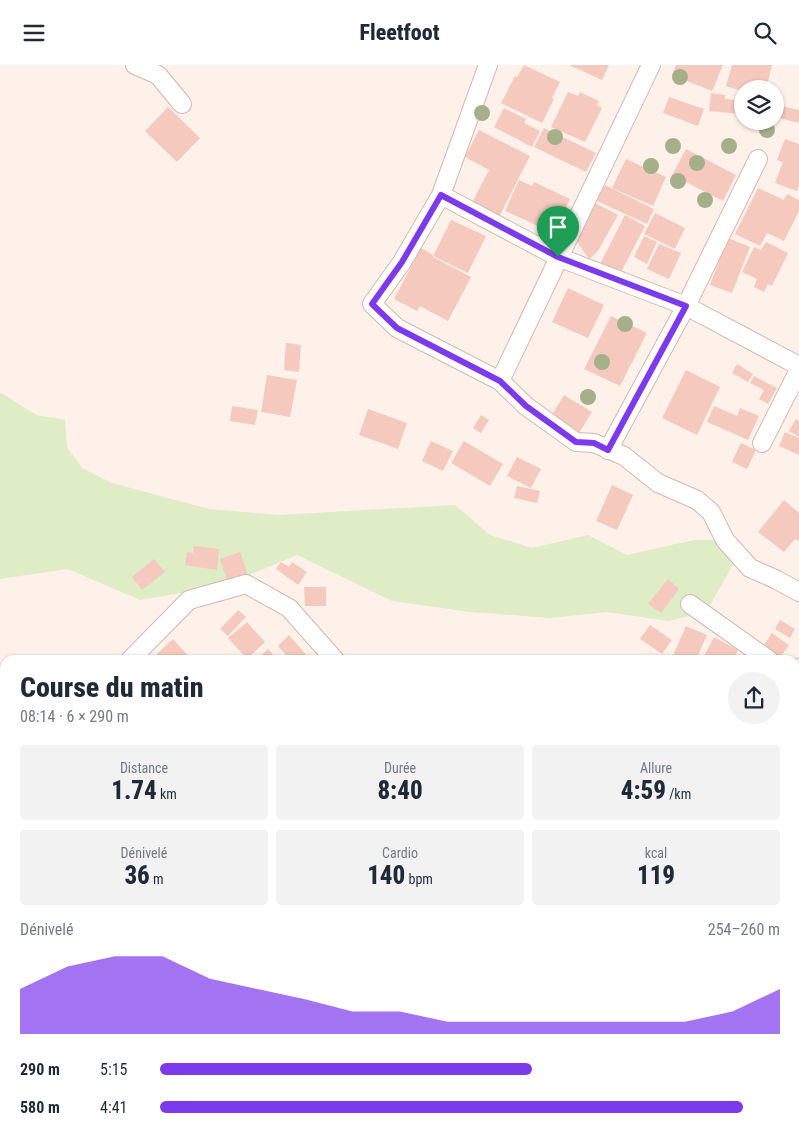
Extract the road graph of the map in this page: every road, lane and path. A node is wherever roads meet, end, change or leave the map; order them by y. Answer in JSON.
{"nodes":[{"id":1,"x":135,"y":65,"type":"edge"},
{"id":2,"x":488,"y":65,"type":"edge"},
{"id":3,"x":651,"y":65,"type":"edge"},
{"id":4,"x":182,"y":103,"type":"dead end"},
{"id":5,"x":758,"y":159,"type":"dead end"},
{"id":6,"x":441,"y":195,"type":"junction"},
{"id":7,"x":558,"y":257,"type":"junction"},
{"id":8,"x":686,"y":306,"type":"junction"},
{"id":9,"x":799,"y":368,"type":"edge"},
{"id":10,"x":500,"y":381,"type":"junction"},
{"id":11,"x":762,"y":443,"type":"dead end"},
{"id":12,"x":608,"y":450,"type":"junction"},
{"id":13,"x":799,"y":592,"type":"edge"},
{"id":14,"x":690,"y":604,"type":"dead end"},
{"id":15,"x":135,"y":655,"type":"edge"},
{"id":16,"x":331,"y":655,"type":"edge"},
{"id":17,"x":762,"y":655,"type":"edge"}],
"edges":[{"from":1,"to":4,"type":"street"},
{"from":2,"to":6,"type":"street"},
{"from":3,"to":7,"type":"street"},
{"from":5,"to":8,"type":"street"},
{"from":6,"to":7,"type":"street"},
{"from":6,"to":10,"type":"street"},
{"from":7,"to":8,"type":"street"},
{"from":7,"to":10,"type":"street"},
{"from":8,"to":9,"type":"street"},
{"from":8,"to":12,"type":"street"},
{"from":9,"to":11,"type":"street"},
{"from":10,"to":12,"type":"street"},
{"from":12,"to":13,"type":"street"},
{"from":14,"to":17,"type":"street"},
{"from":15,"to":16,"type":"street"}]}
